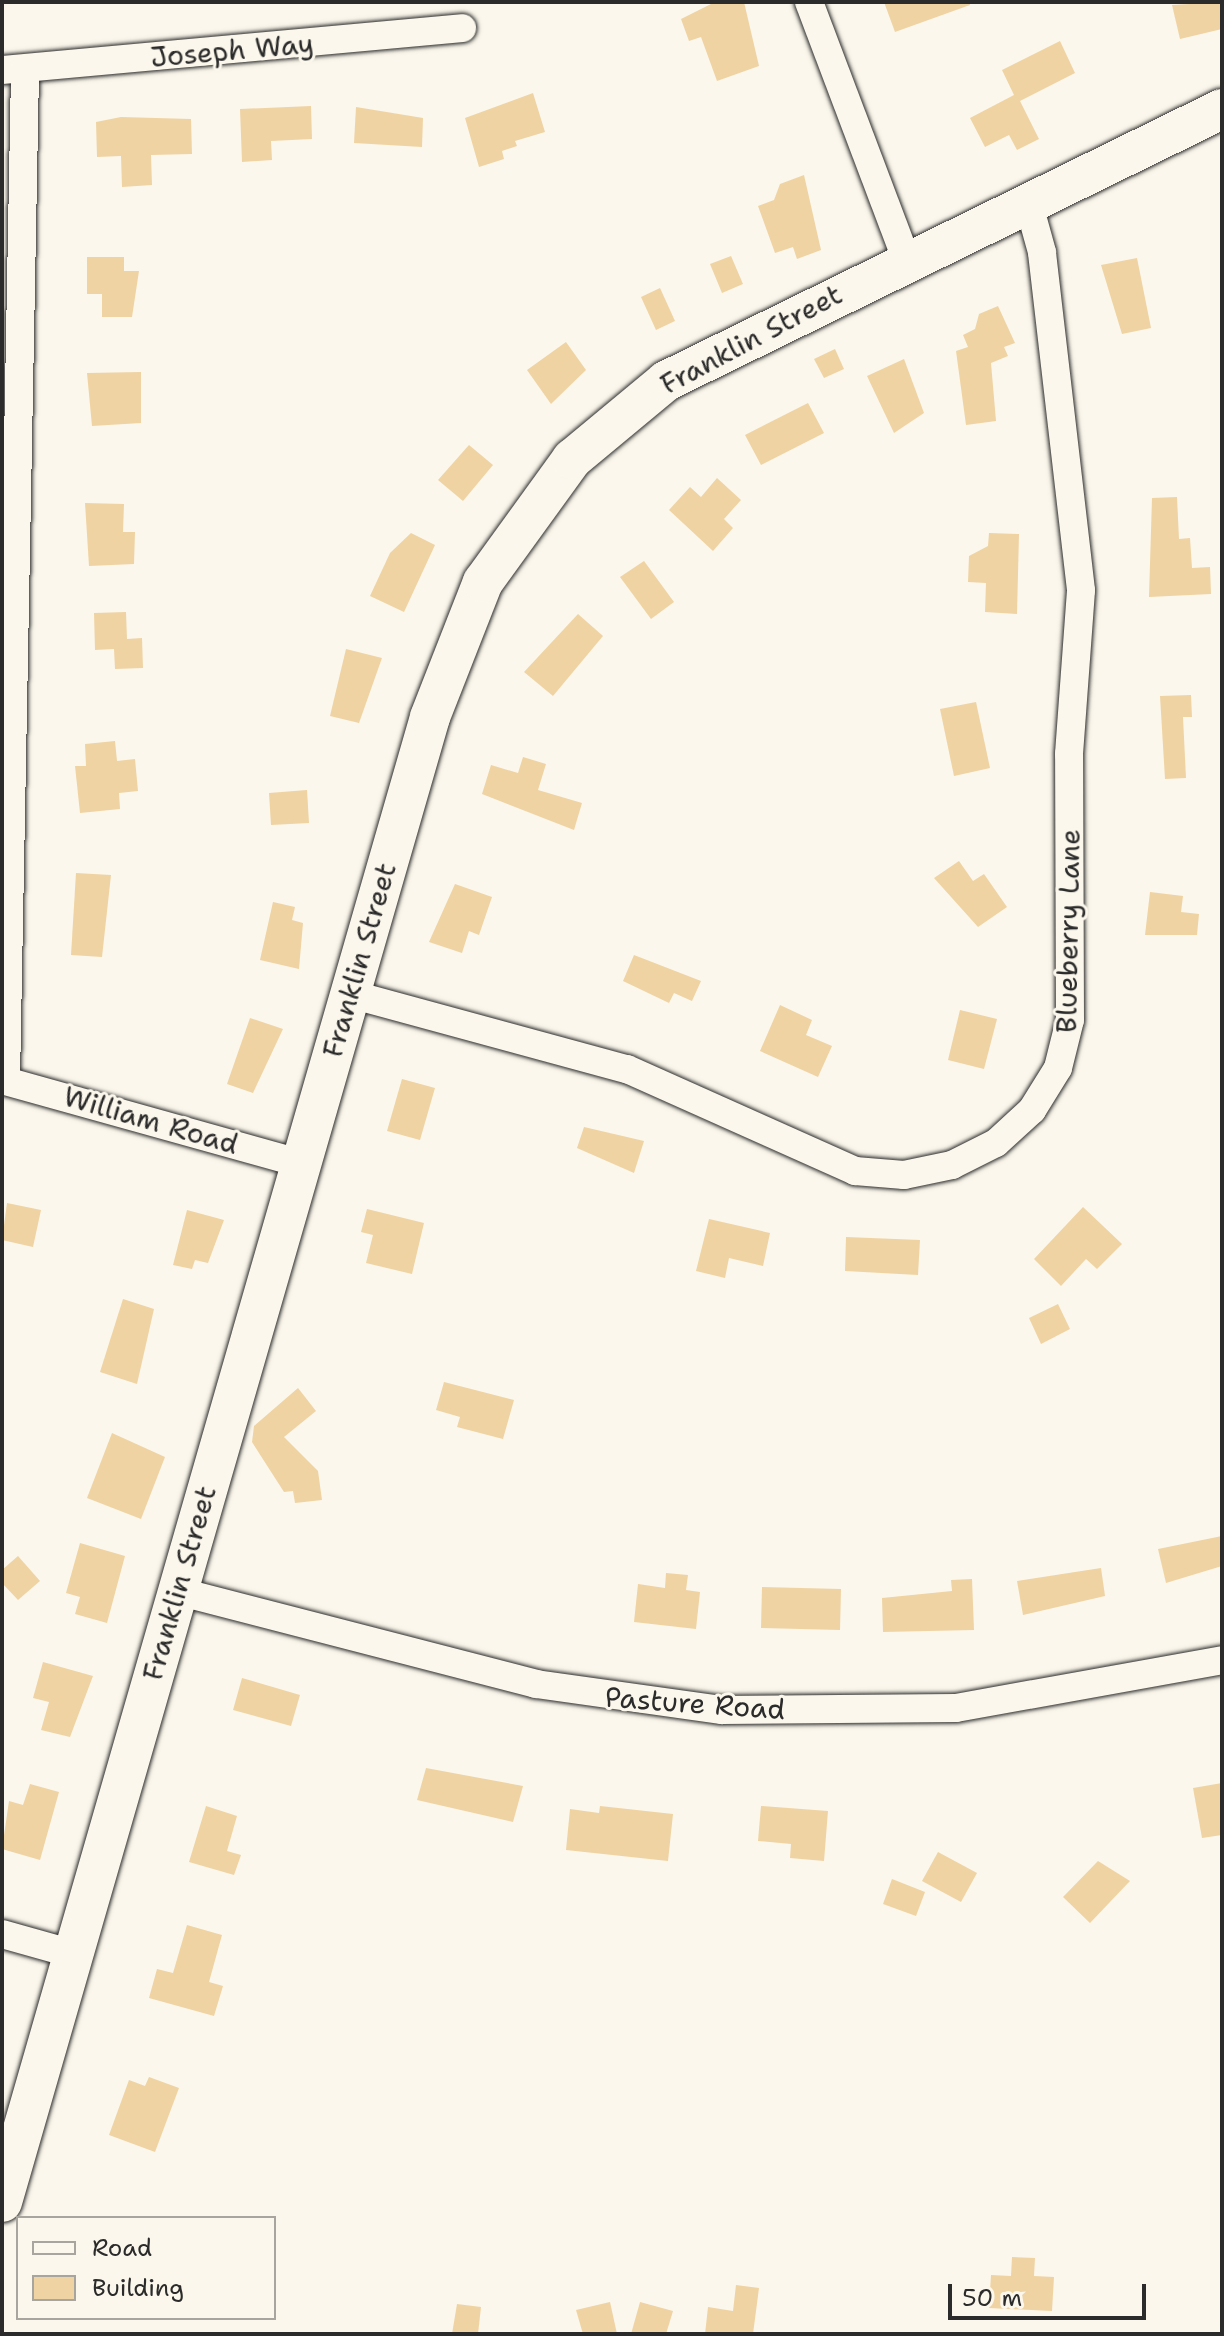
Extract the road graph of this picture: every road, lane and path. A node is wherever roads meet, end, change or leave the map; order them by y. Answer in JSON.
{"nodes":[{"id":1,"x":809,"y":2,"type":"edge"},
{"id":2,"x":462,"y":28,"type":"dead end"},
{"id":3,"x":14,"y":70,"type":"edge"},
{"id":4,"x":1222,"y":109,"type":"edge"},
{"id":5,"x":1029,"y":205,"type":"junction"},
{"id":6,"x":907,"y":261,"type":"junction"},
{"id":7,"x":350,"y":994,"type":"junction"},
{"id":8,"x":4,"y":1080,"type":"edge"},
{"id":9,"x":300,"y":1163,"type":"junction"},
{"id":10,"x":177,"y":1591,"type":"junction"},
{"id":11,"x":1222,"y":1660,"type":"edge"},
{"id":12,"x":2,"y":1934,"type":"edge"},
{"id":13,"x":73,"y":1954,"type":"junction"},
{"id":14,"x":2,"y":2202,"type":"edge"}],
"edges":[{"from":1,"to":6,"type":"street"},
{"from":2,"to":3,"type":"street","name":"Joseph Way"},
{"from":3,"to":8,"type":"street"},
{"from":4,"to":5,"type":"main road","name":"Franklin Street"},
{"from":5,"to":6,"type":"main road","name":"Franklin Street"},
{"from":5,"to":7,"type":"street","name":"Blueberry Lane"},
{"from":6,"to":7,"type":"main road","name":"Franklin Street"},
{"from":7,"to":9,"type":"main road","name":"Franklin Street"},
{"from":8,"to":9,"type":"street","name":"William Road"},
{"from":9,"to":10,"type":"main road","name":"Franklin Street"},
{"from":10,"to":11,"type":"street","name":"Pasture Road"},
{"from":10,"to":13,"type":"main road","name":"Franklin Street"},
{"from":12,"to":13,"type":"street"},
{"from":13,"to":14,"type":"main road","name":"Franklin Street"}]}
